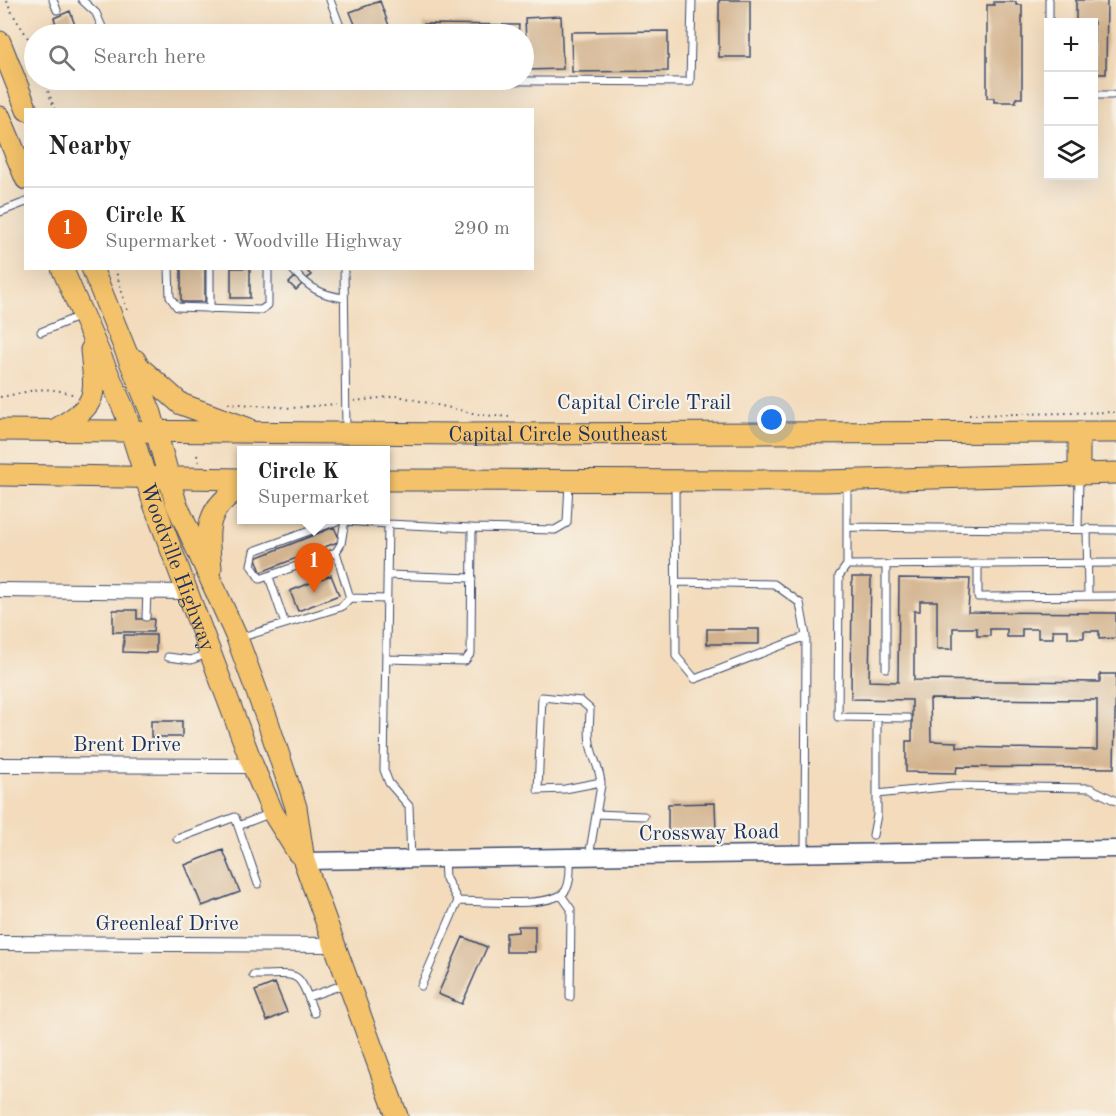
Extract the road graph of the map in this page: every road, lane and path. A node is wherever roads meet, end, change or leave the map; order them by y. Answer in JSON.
{"nodes":[{"id":1,"x":7,"y":0,"type":"edge"},
{"id":2,"x":53,"y":0,"type":"edge"},
{"id":3,"x":330,"y":0,"type":"edge"},
{"id":4,"x":692,"y":0,"type":"edge"},
{"id":5,"x":1049,"y":0,"type":"edge"},
{"id":6,"x":84,"y":1,"type":"edge"},
{"id":7,"x":57,"y":10,"type":"dead end"},
{"id":8,"x":1049,"y":18,"type":"edge"},
{"id":9,"x":101,"y":24,"type":"edge"},
{"id":10,"x":339,"y":24,"type":"edge"},
{"id":11,"x":24,"y":29,"type":"edge"},
{"id":12,"x":0,"y":42,"type":"edge"},
{"id":13,"x":534,"y":81,"type":"edge"},
{"id":14,"x":48,"y":90,"type":"edge"},
{"id":15,"x":1112,"y":95,"type":"dead end"},
{"id":16,"x":1098,"y":96,"type":"edge"},
{"id":17,"x":26,"y":108,"type":"edge"},
{"id":18,"x":54,"y":108,"type":"edge"},
{"id":19,"x":0,"y":117,"type":"edge"},
{"id":20,"x":24,"y":174,"type":"edge"},
{"id":21,"x":24,"y":203,"type":"edge"},
{"id":22,"x":0,"y":212,"type":"edge"},
{"id":23,"x":63,"y":270,"type":"edge"},
{"id":24,"x":93,"y":270,"type":"edge"},
{"id":25,"x":115,"y":270,"type":"edge"},
{"id":26,"x":170,"y":270,"type":"edge"},
{"id":27,"x":210,"y":270,"type":"edge"},
{"id":28,"x":268,"y":270,"type":"edge"},
{"id":29,"x":293,"y":270,"type":"edge"},
{"id":30,"x":344,"y":270,"type":"edge"},
{"id":31,"x":344,"y":298,"type":"junction"},
{"id":32,"x":210,"y":309,"type":"junction"},
{"id":33,"x":85,"y":325,"type":"junction"},
{"id":34,"x":124,"y":325,"type":"junction"},
{"id":35,"x":41,"y":332,"type":"dead end"},
{"id":36,"x":75,"y":395,"type":"dead end"},
{"id":37,"x":0,"y":397,"type":"edge"},
{"id":38,"x":355,"y":401,"type":"dead end"},
{"id":39,"x":224,"y":403,"type":"dead end"},
{"id":40,"x":336,"y":404,"type":"dead end"},
{"id":41,"x":1116,"y":412,"type":"edge"},
{"id":42,"x":963,"y":415,"type":"dead end"},
{"id":43,"x":518,"y":417,"type":"dead end"},
{"id":44,"x":0,"y":430,"type":"edge"},
{"id":45,"x":53,"y":431,"type":"junction"},
{"id":46,"x":1079,"y":432,"type":"junction"},
{"id":47,"x":1116,"y":432,"type":"edge"},
{"id":48,"x":132,"y":433,"type":"junction"},
{"id":49,"x":156,"y":433,"type":"junction"},
{"id":50,"x":261,"y":433,"type":"junction"},
{"id":51,"x":346,"y":434,"type":"junction"},
{"id":52,"x":197,"y":455,"type":"dead end"},
{"id":53,"x":199,"y":463,"type":"dead end"},
{"id":54,"x":1079,"y":473,"type":"junction"},
{"id":55,"x":1116,"y":473,"type":"edge"},
{"id":56,"x":0,"y":475,"type":"edge"},
{"id":57,"x":146,"y":477,"type":"junction"},
{"id":58,"x":169,"y":477,"type":"junction"},
{"id":59,"x":237,"y":480,"type":"edge"},
{"id":60,"x":390,"y":480,"type":"edge"},
{"id":61,"x":569,"y":481,"type":"junction"},
{"id":62,"x":675,"y":481,"type":"junction"},
{"id":63,"x":846,"y":481,"type":"junction"},
{"id":64,"x":237,"y":491,"type":"edge"},
{"id":65,"x":332,"y":524,"type":"edge"},
{"id":66,"x":343,"y":524,"type":"edge"},
{"id":67,"x":388,"y":524,"type":"joint"},
{"id":68,"x":846,"y":527,"type":"junction"},
{"id":69,"x":472,"y":528,"type":"junction"},
{"id":70,"x":1082,"y":528,"type":"junction"},
{"id":71,"x":1116,"y":530,"type":"edge"},
{"id":72,"x":336,"y":552,"type":"junction"},
{"id":73,"x":1087,"y":563,"type":"junction"},
{"id":74,"x":1116,"y":563,"type":"edge"},
{"id":75,"x":978,"y":564,"type":"junction"},
{"id":76,"x":846,"y":565,"type":"junction"},
{"id":77,"x":886,"y":565,"type":"junction"},
{"id":78,"x":387,"y":575,"type":"junction"},
{"id":79,"x":269,"y":578,"type":"junction"},
{"id":80,"x":472,"y":578,"type":"junction"},
{"id":81,"x":676,"y":582,"type":"junction"},
{"id":82,"x":214,"y":589,"type":"junction"},
{"id":83,"x":0,"y":590,"type":"edge"},
{"id":84,"x":147,"y":591,"type":"junction"},
{"id":85,"x":187,"y":592,"type":"junction"},
{"id":86,"x":1088,"y":596,"type":"junction"},
{"id":87,"x":1116,"y":596,"type":"edge"},
{"id":88,"x":350,"y":598,"type":"junction"},
{"id":89,"x":387,"y":598,"type":"junction"},
{"id":90,"x":146,"y":617,"type":"dead end"},
{"id":91,"x":285,"y":624,"type":"junction"},
{"id":92,"x":806,"y":636,"type":"junction"},
{"id":93,"x":237,"y":638,"type":"junction"},
{"id":94,"x":211,"y":652,"type":"junction"},
{"id":95,"x":168,"y":657,"type":"dead end"},
{"id":96,"x":386,"y":659,"type":"junction"},
{"id":97,"x":886,"y":668,"type":"dead end"},
{"id":98,"x":877,"y":718,"type":"junction"},
{"id":99,"x":908,"y":718,"type":"dead end"},
{"id":100,"x":0,"y":765,"type":"edge"},
{"id":101,"x":253,"y":766,"type":"junction"},
{"id":102,"x":601,"y":782,"type":"junction"},
{"id":103,"x":877,"y":794,"type":"junction"},
{"id":104,"x":1116,"y":801,"type":"edge"},
{"id":105,"x":273,"y":813,"type":"junction"},
{"id":106,"x":596,"y":814,"type":"junction"},
{"id":107,"x":644,"y":816,"type":"dead end"},
{"id":108,"x":238,"y":826,"type":"junction"},
{"id":109,"x":873,"y":835,"type":"dead end"},
{"id":110,"x":177,"y":839,"type":"dead end"},
{"id":111,"x":1116,"y":849,"type":"edge"},
{"id":112,"x":805,"y":854,"type":"junction"},
{"id":113,"x":570,"y":857,"type":"junction"},
{"id":114,"x":590,"y":857,"type":"junction"},
{"id":115,"x":411,"y":860,"type":"junction"},
{"id":116,"x":444,"y":860,"type":"junction"},
{"id":117,"x":304,"y":861,"type":"junction"},
{"id":118,"x":258,"y":884,"type":"dead end"},
{"id":119,"x":561,"y":895,"type":"junction"},
{"id":120,"x":458,"y":901,"type":"junction"},
{"id":121,"x":0,"y":943,"type":"edge"},
{"id":122,"x":334,"y":945,"type":"junction"},
{"id":123,"x":253,"y":975,"type":"dead end"},
{"id":124,"x":348,"y":983,"type":"junction"},
{"id":125,"x":421,"y":986,"type":"dead end"},
{"id":126,"x":308,"y":997,"type":"junction"},
{"id":127,"x":570,"y":997,"type":"dead end"},
{"id":128,"x":314,"y":1013,"type":"dead end"},
{"id":129,"x":397,"y":1116,"type":"edge"}],
"edges":[{"from":1,"to":11,"type":"path"},
{"from":2,"to":7,"type":"lane"},
{"from":3,"to":10,"type":"lane"},
{"from":4,"to":13,"type":"lane"},
{"from":5,"to":8,"type":"lane"},
{"from":6,"to":9,"type":"lane"},
{"from":12,"to":17,"type":"main road"},
{"from":14,"to":18,"type":"path"},
{"from":15,"to":16,"type":"lane"},
{"from":19,"to":20,"type":"main road"},
{"from":21,"to":22,"type":"lane"},
{"from":23,"to":33,"type":"main road","name":"Woodville Highway"},
{"from":24,"to":34,"type":"main road","name":"Woodville Highway"},
{"from":25,"to":34,"type":"path"},
{"from":26,"to":32,"type":"lane"},
{"from":27,"to":32,"type":"lane"},
{"from":28,"to":32,"type":"lane"},
{"from":29,"to":31,"type":"lane"},
{"from":30,"to":31,"type":"lane"},
{"from":31,"to":51,"type":"lane"},
{"from":33,"to":35,"type":"lane"},
{"from":33,"to":45,"type":"main road"},
{"from":33,"to":48,"type":"main road","name":"Woodville Highway"},
{"from":34,"to":49,"type":"main road","name":"Woodville Highway"},
{"from":34,"to":50,"type":"main road"},
{"from":36,"to":37,"type":"path"},
{"from":38,"to":43,"type":"path"},
{"from":39,"to":40,"type":"path"},
{"from":41,"to":42,"type":"path"},
{"from":44,"to":45,"type":"main road","name":"Capital Circle Southeast"},
{"from":45,"to":48,"type":"main road","name":"Capital Circle Southeast"},
{"from":46,"to":47,"type":"main road","name":"Capital Circle Southeast"},
{"from":46,"to":51,"type":"main road","name":"Capital Circle Southeast"},
{"from":46,"to":54,"type":"main road"},
{"from":48,"to":49,"type":"main road","name":"Capital Circle Southeast"},
{"from":48,"to":57,"type":"main road","name":"Woodville Highway"},
{"from":49,"to":50,"type":"main road","name":"Capital Circle Southeast"},
{"from":49,"to":58,"type":"main road","name":"Woodville Highway"},
{"from":50,"to":51,"type":"main road","name":"Capital Circle Southeast"},
{"from":52,"to":53,"type":"path"},
{"from":54,"to":55,"type":"main road"},
{"from":54,"to":63,"type":"main road"},
{"from":54,"to":70,"type":"lane"},
{"from":56,"to":57,"type":"main road"},
{"from":57,"to":58,"type":"main road"},
{"from":57,"to":85,"type":"main road","name":"Woodville Highway"},
{"from":58,"to":59,"type":"main road"},
{"from":58,"to":82,"type":"main road","name":"Woodville Highway"},
{"from":60,"to":61,"type":"main road"},
{"from":61,"to":62,"type":"main road"},
{"from":61,"to":69,"type":"lane"},
{"from":62,"to":63,"type":"main road"},
{"from":62,"to":81,"type":"lane"},
{"from":63,"to":68,"type":"lane"},
{"from":64,"to":82,"type":"main road"},
{"from":65,"to":79,"type":"lane"},
{"from":66,"to":72,"type":"lane"},
{"from":67,"to":69,"type":"lane"},
{"from":67,"to":78,"type":"lane"},
{"from":68,"to":70,"type":"lane"},
{"from":68,"to":76,"type":"lane"},
{"from":69,"to":80,"type":"lane"},
{"from":70,"to":71,"type":"lane"},
{"from":70,"to":73,"type":"lane"},
{"from":72,"to":79,"type":"lane"},
{"from":72,"to":88,"type":"lane"},
{"from":73,"to":74,"type":"lane"},
{"from":73,"to":75,"type":"lane"},
{"from":73,"to":86,"type":"lane"},
{"from":75,"to":77,"type":"lane"},
{"from":75,"to":86,"type":"lane"},
{"from":76,"to":77,"type":"lane"},
{"from":76,"to":98,"type":"lane"},
{"from":77,"to":97,"type":"lane"},
{"from":78,"to":80,"type":"lane"},
{"from":78,"to":89,"type":"lane"},
{"from":79,"to":91,"type":"lane"},
{"from":80,"to":96,"type":"lane"},
{"from":81,"to":92,"type":"lane"},
{"from":81,"to":92,"type":"lane"},
{"from":82,"to":93,"type":"main road","name":"Woodville Highway"},
{"from":83,"to":84,"type":"street"},
{"from":84,"to":85,"type":"street"},
{"from":84,"to":90,"type":"lane"},
{"from":85,"to":94,"type":"main road","name":"Woodville Highway"},
{"from":86,"to":87,"type":"lane"},
{"from":88,"to":89,"type":"lane"},
{"from":88,"to":91,"type":"lane"},
{"from":89,"to":96,"type":"lane"},
{"from":91,"to":93,"type":"lane"},
{"from":92,"to":112,"type":"lane"},
{"from":93,"to":117,"type":"main road","name":"Woodville Highway"},
{"from":94,"to":95,"type":"lane"},
{"from":94,"to":101,"type":"main road","name":"Woodville Highway"},
{"from":96,"to":115,"type":"lane"},
{"from":98,"to":99,"type":"lane"},
{"from":98,"to":103,"type":"lane"},
{"from":100,"to":101,"type":"street","name":"Brent Drive"},
{"from":101,"to":105,"type":"main road","name":"Woodville Highway"},
{"from":102,"to":102,"type":"lane"},
{"from":102,"to":106,"type":"lane"},
{"from":103,"to":104,"type":"lane"},
{"from":103,"to":109,"type":"lane"},
{"from":105,"to":108,"type":"lane"},
{"from":105,"to":117,"type":"main road","name":"Woodville Highway"},
{"from":106,"to":107,"type":"lane"},
{"from":106,"to":114,"type":"lane"},
{"from":108,"to":110,"type":"lane"},
{"from":108,"to":118,"type":"lane"},
{"from":111,"to":112,"type":"street","name":"Crossway Road"},
{"from":112,"to":114,"type":"street","name":"Crossway Road"},
{"from":113,"to":114,"type":"street","name":"Crossway Road"},
{"from":113,"to":116,"type":"street","name":"Crossway Road"},
{"from":113,"to":119,"type":"lane"},
{"from":115,"to":116,"type":"street","name":"Crossway Road"},
{"from":115,"to":117,"type":"street","name":"Crossway Road"},
{"from":116,"to":120,"type":"lane"},
{"from":117,"to":122,"type":"main road","name":"Woodville Highway"},
{"from":119,"to":120,"type":"lane"},
{"from":119,"to":127,"type":"lane"},
{"from":120,"to":125,"type":"lane"},
{"from":121,"to":122,"type":"street","name":"Greenleaf Drive"},
{"from":122,"to":124,"type":"main road","name":"Woodville Highway"},
{"from":123,"to":126,"type":"lane"},
{"from":124,"to":126,"type":"lane"},
{"from":124,"to":129,"type":"main road","name":"Woodville Highway"},
{"from":126,"to":128,"type":"lane"}]}
